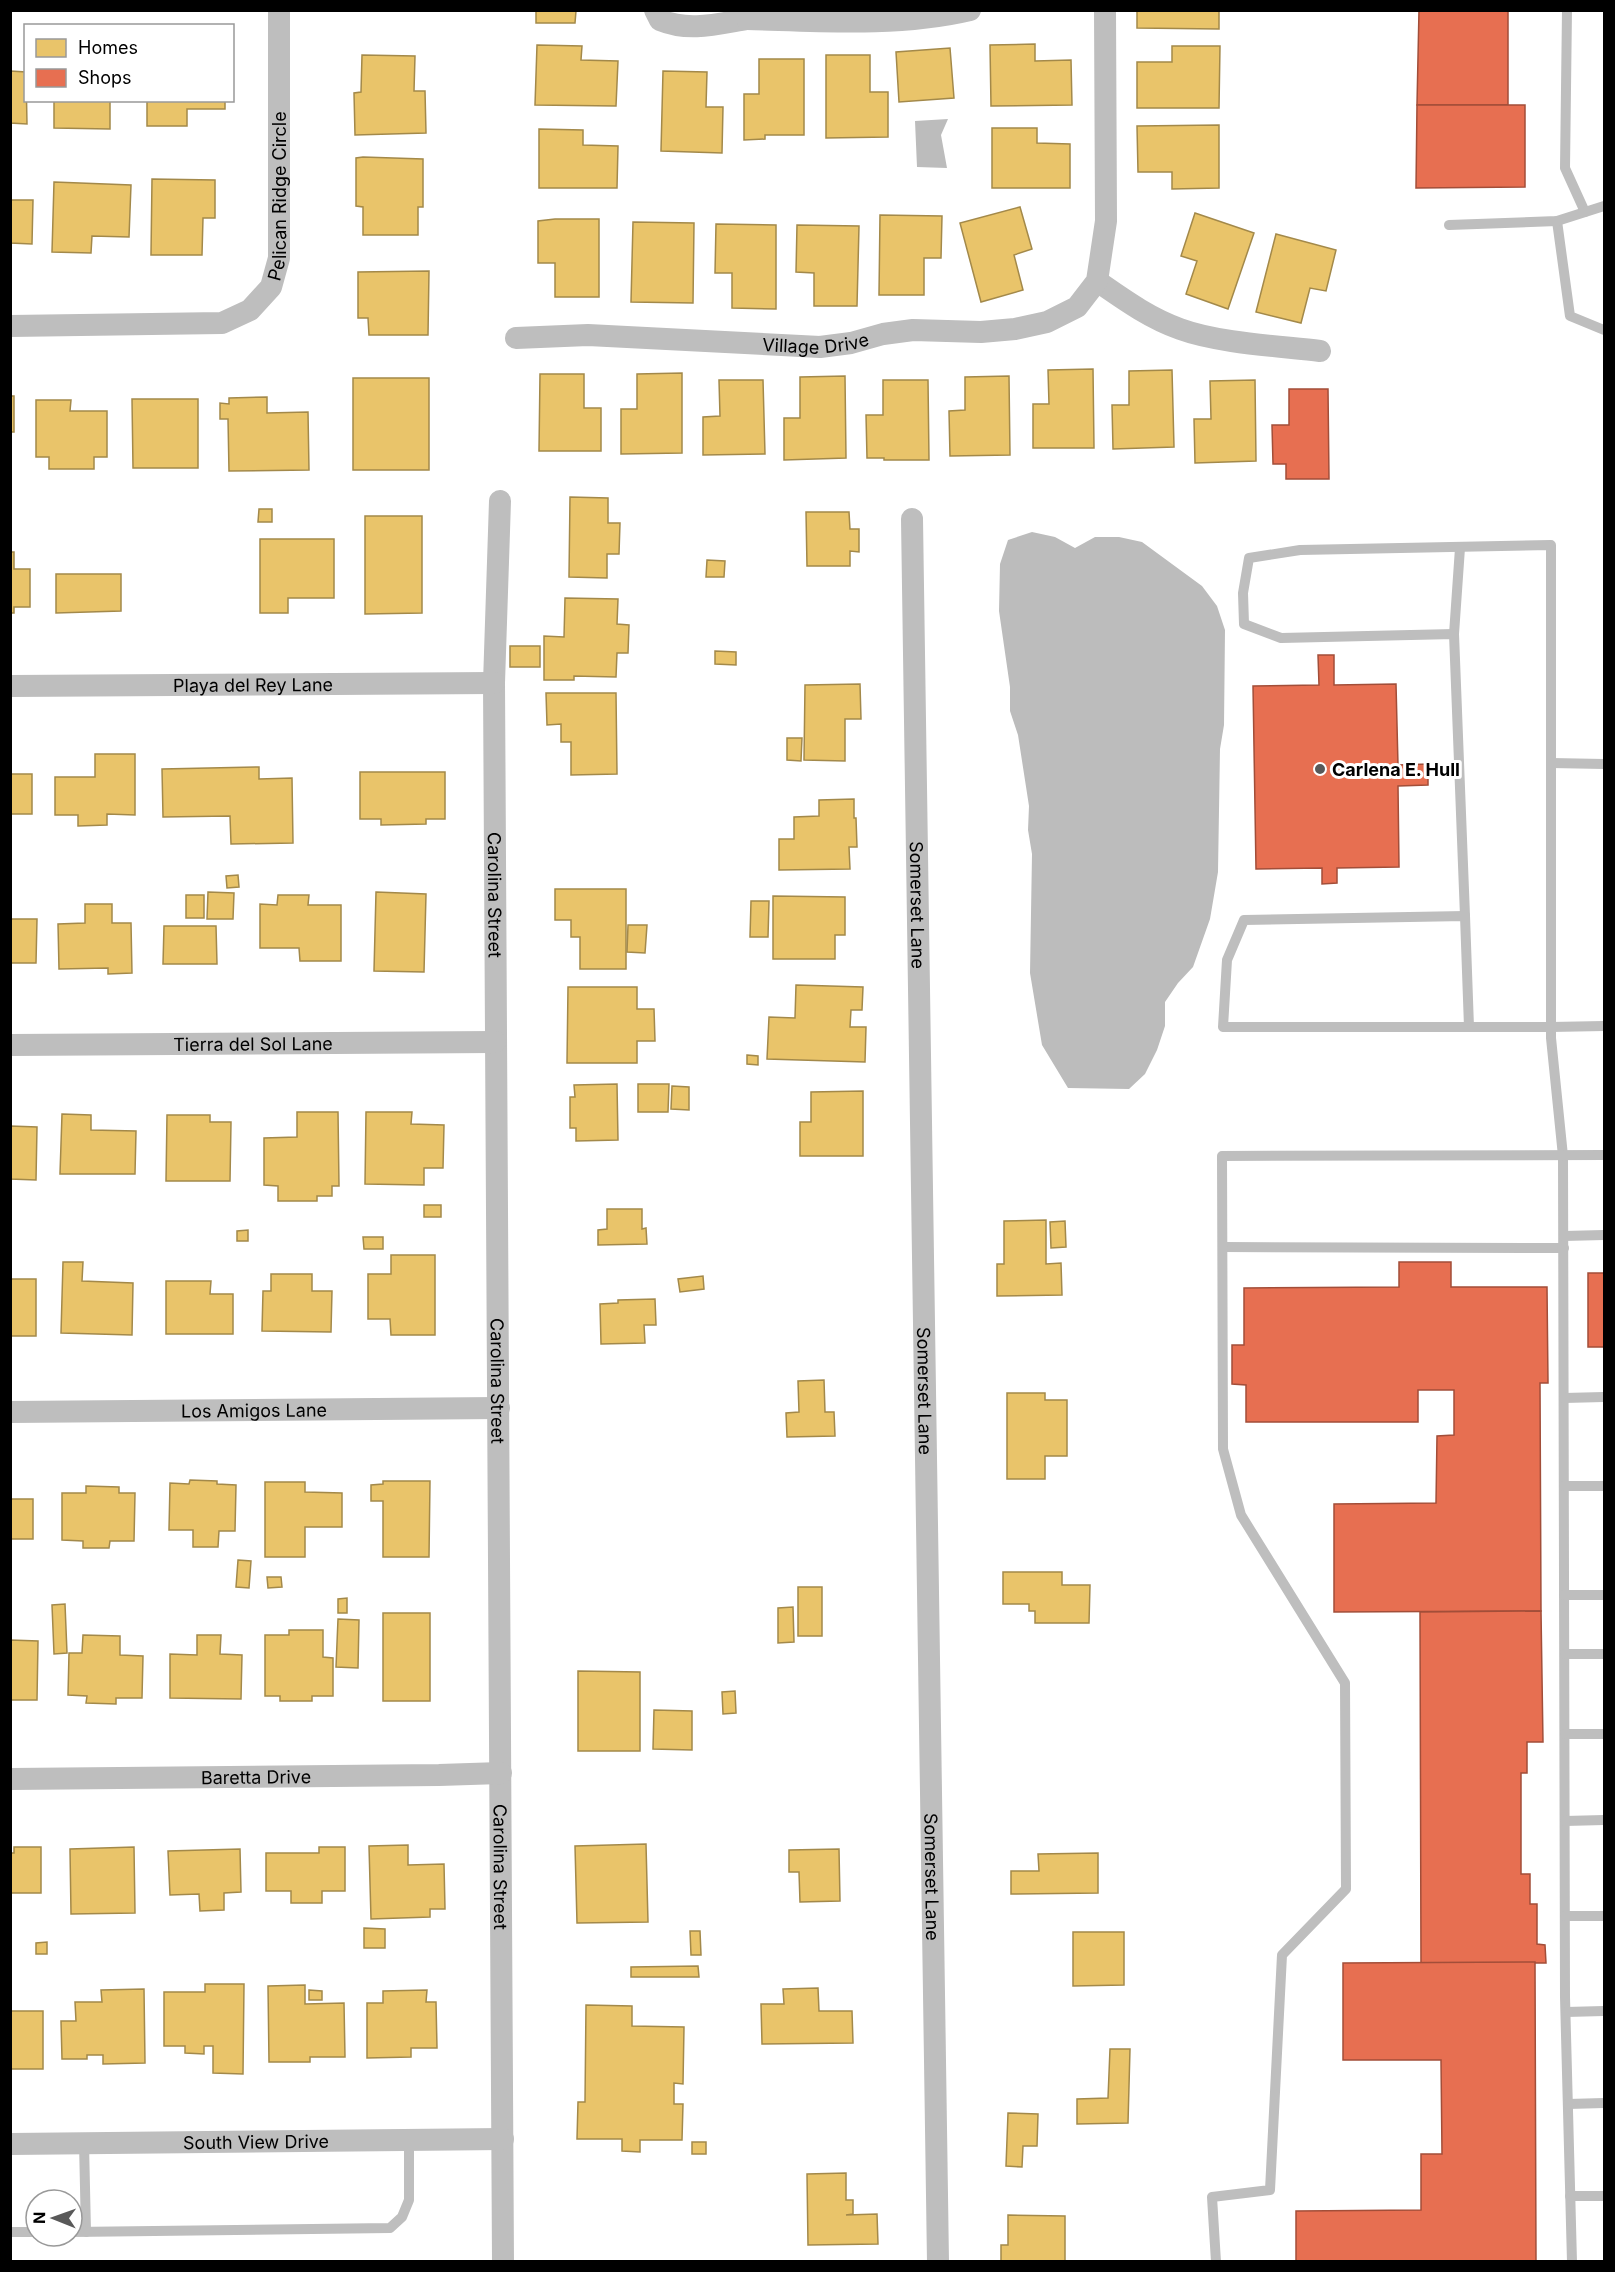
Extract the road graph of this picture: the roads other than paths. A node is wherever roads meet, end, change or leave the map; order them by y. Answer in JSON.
{"nodes":[{"id":1,"x":279,"y":10,"type":"edge"},
{"id":2,"x":655,"y":10,"type":"edge"},
{"id":3,"x":970,"y":10,"type":"edge"},
{"id":4,"x":1105,"y":10,"type":"edge"},
{"id":5,"x":1567,"y":10,"type":"edge"},
{"id":6,"x":745,"y":15,"type":"edge"},
{"id":7,"x":1605,"y":206,"type":"edge"},
{"id":8,"x":1585,"y":212,"type":"junction"},
{"id":9,"x":1557,"y":221,"type":"junction"},
{"id":10,"x":1449,"y":225,"type":"dead end"},
{"id":11,"x":1097,"y":281,"type":"junction"},
{"id":12,"x":10,"y":326,"type":"edge"},
{"id":13,"x":1605,"y":330,"type":"edge"},
{"id":14,"x":516,"y":338,"type":"dead end"},
{"id":15,"x":1320,"y":351,"type":"dead end"},
{"id":16,"x":500,"y":501,"type":"dead end"},
{"id":17,"x":912,"y":519,"type":"dead end"},
{"id":18,"x":1460,"y":548,"type":"junction"},
{"id":19,"x":1454,"y":634,"type":"junction"},
{"id":20,"x":494,"y":683,"type":"junction"},
{"id":21,"x":10,"y":686,"type":"edge"},
{"id":22,"x":1551,"y":763,"type":"junction"},
{"id":23,"x":1605,"y":765,"type":"edge"},
{"id":24,"x":1465,"y":916,"type":"junction"},
{"id":25,"x":1605,"y":1026,"type":"edge"},
{"id":26,"x":1469,"y":1027,"type":"junction"},
{"id":27,"x":1551,"y":1027,"type":"junction"},
{"id":28,"x":495,"y":1042,"type":"junction"},
{"id":29,"x":10,"y":1045,"type":"edge"},
{"id":30,"x":1605,"y":1155,"type":"edge"},
{"id":31,"x":1563,"y":1156,"type":"junction"},
{"id":32,"x":1605,"y":1235,"type":"edge"},
{"id":33,"x":1564,"y":1236,"type":"junction"},
{"id":34,"x":1223,"y":1247,"type":"junction"},
{"id":35,"x":1564,"y":1248,"type":"junction"},
{"id":36,"x":1605,"y":1397,"type":"edge"},
{"id":37,"x":1564,"y":1398,"type":"junction"},
{"id":38,"x":499,"y":1408,"type":"junction"},
{"id":39,"x":10,"y":1412,"type":"edge"},
{"id":40,"x":1564,"y":1486,"type":"junction"},
{"id":41,"x":1605,"y":1486,"type":"edge"},
{"id":42,"x":1564,"y":1595,"type":"junction"},
{"id":43,"x":1605,"y":1595,"type":"edge"},
{"id":44,"x":1565,"y":1654,"type":"junction"},
{"id":45,"x":1605,"y":1654,"type":"edge"},
{"id":46,"x":1565,"y":1734,"type":"junction"},
{"id":47,"x":1605,"y":1734,"type":"edge"},
{"id":48,"x":501,"y":1773,"type":"junction"},
{"id":49,"x":10,"y":1779,"type":"edge"},
{"id":50,"x":1605,"y":1820,"type":"edge"},
{"id":51,"x":1565,"y":1821,"type":"junction"},
{"id":52,"x":1565,"y":1916,"type":"junction"},
{"id":53,"x":1605,"y":1916,"type":"edge"},
{"id":54,"x":1605,"y":2011,"type":"edge"},
{"id":55,"x":1566,"y":2012,"type":"junction"},
{"id":56,"x":1605,"y":2103,"type":"edge"},
{"id":57,"x":1568,"y":2104,"type":"junction"},
{"id":58,"x":503,"y":2139,"type":"junction"},
{"id":59,"x":409,"y":2140,"type":"junction"},
{"id":60,"x":84,"y":2143,"type":"junction"},
{"id":61,"x":10,"y":2144,"type":"edge"},
{"id":62,"x":1570,"y":2196,"type":"junction"},
{"id":63,"x":1605,"y":2196,"type":"edge"},
{"id":64,"x":86,"y":2232,"type":"joint"},
{"id":65,"x":503,"y":2262,"type":"edge"},
{"id":66,"x":938,"y":2262,"type":"edge"},
{"id":67,"x":1216,"y":2262,"type":"edge"},
{"id":68,"x":1572,"y":2262,"type":"edge"}],
"edges":[{"from":1,"to":12,"type":"street","name":"Pelican Ridge Circle"},
{"from":2,"to":6,"type":"street"},
{"from":3,"to":6,"type":"street"},
{"from":4,"to":11,"type":"street","name":"Village Drive"},
{"from":5,"to":8,"type":"lane"},
{"from":7,"to":8,"type":"lane"},
{"from":8,"to":9,"type":"lane"},
{"from":9,"to":10,"type":"lane"},
{"from":9,"to":13,"type":"lane"},
{"from":11,"to":14,"type":"street","name":"Village Drive"},
{"from":11,"to":15,"type":"street"},
{"from":16,"to":20,"type":"street","name":"Carolina Street"},
{"from":17,"to":66,"type":"street","name":"Somerset Lane"},
{"from":18,"to":19,"type":"lane"},
{"from":18,"to":19,"type":"lane"},
{"from":18,"to":22,"type":"lane"},
{"from":19,"to":24,"type":"lane"},
{"from":20,"to":21,"type":"street","name":"Playa del Rey Lane"},
{"from":20,"to":28,"type":"street","name":"Carolina Street"},
{"from":22,"to":23,"type":"lane"},
{"from":22,"to":27,"type":"lane"},
{"from":24,"to":26,"type":"lane"},
{"from":24,"to":26,"type":"lane"},
{"from":25,"to":27,"type":"lane"},
{"from":26,"to":27,"type":"lane"},
{"from":27,"to":31,"type":"lane"},
{"from":28,"to":29,"type":"street","name":"Tierra del Sol Lane"},
{"from":28,"to":38,"type":"street","name":"Carolina Street"},
{"from":30,"to":31,"type":"lane"},
{"from":31,"to":33,"type":"lane"},
{"from":31,"to":34,"type":"lane"},
{"from":32,"to":33,"type":"lane"},
{"from":33,"to":35,"type":"lane"},
{"from":34,"to":35,"type":"lane"},
{"from":34,"to":67,"type":"lane"},
{"from":35,"to":37,"type":"lane"},
{"from":36,"to":37,"type":"lane"},
{"from":37,"to":40,"type":"lane"},
{"from":38,"to":39,"type":"street","name":"Los Amigos Lane"},
{"from":38,"to":48,"type":"street","name":"Carolina Street"},
{"from":40,"to":41,"type":"lane"},
{"from":40,"to":42,"type":"lane"},
{"from":42,"to":43,"type":"lane"},
{"from":42,"to":44,"type":"lane"},
{"from":44,"to":45,"type":"lane"},
{"from":44,"to":46,"type":"lane"},
{"from":46,"to":47,"type":"lane"},
{"from":46,"to":51,"type":"lane"},
{"from":48,"to":49,"type":"street","name":"Baretta Drive"},
{"from":48,"to":58,"type":"street","name":"Carolina Street"},
{"from":50,"to":51,"type":"lane"},
{"from":51,"to":52,"type":"lane"},
{"from":52,"to":53,"type":"lane"},
{"from":52,"to":55,"type":"lane"},
{"from":54,"to":55,"type":"lane"},
{"from":55,"to":57,"type":"lane"},
{"from":56,"to":57,"type":"lane"},
{"from":57,"to":62,"type":"lane"},
{"from":58,"to":59,"type":"street","name":"South View Drive"},
{"from":58,"to":65,"type":"street","name":"Carolina Street"},
{"from":59,"to":60,"type":"street","name":"South View Drive"},
{"from":59,"to":64,"type":"lane"},
{"from":60,"to":61,"type":"street","name":"South View Drive"},
{"from":60,"to":64,"type":"lane"},
{"from":62,"to":63,"type":"lane"},
{"from":62,"to":68,"type":"lane"}]}
